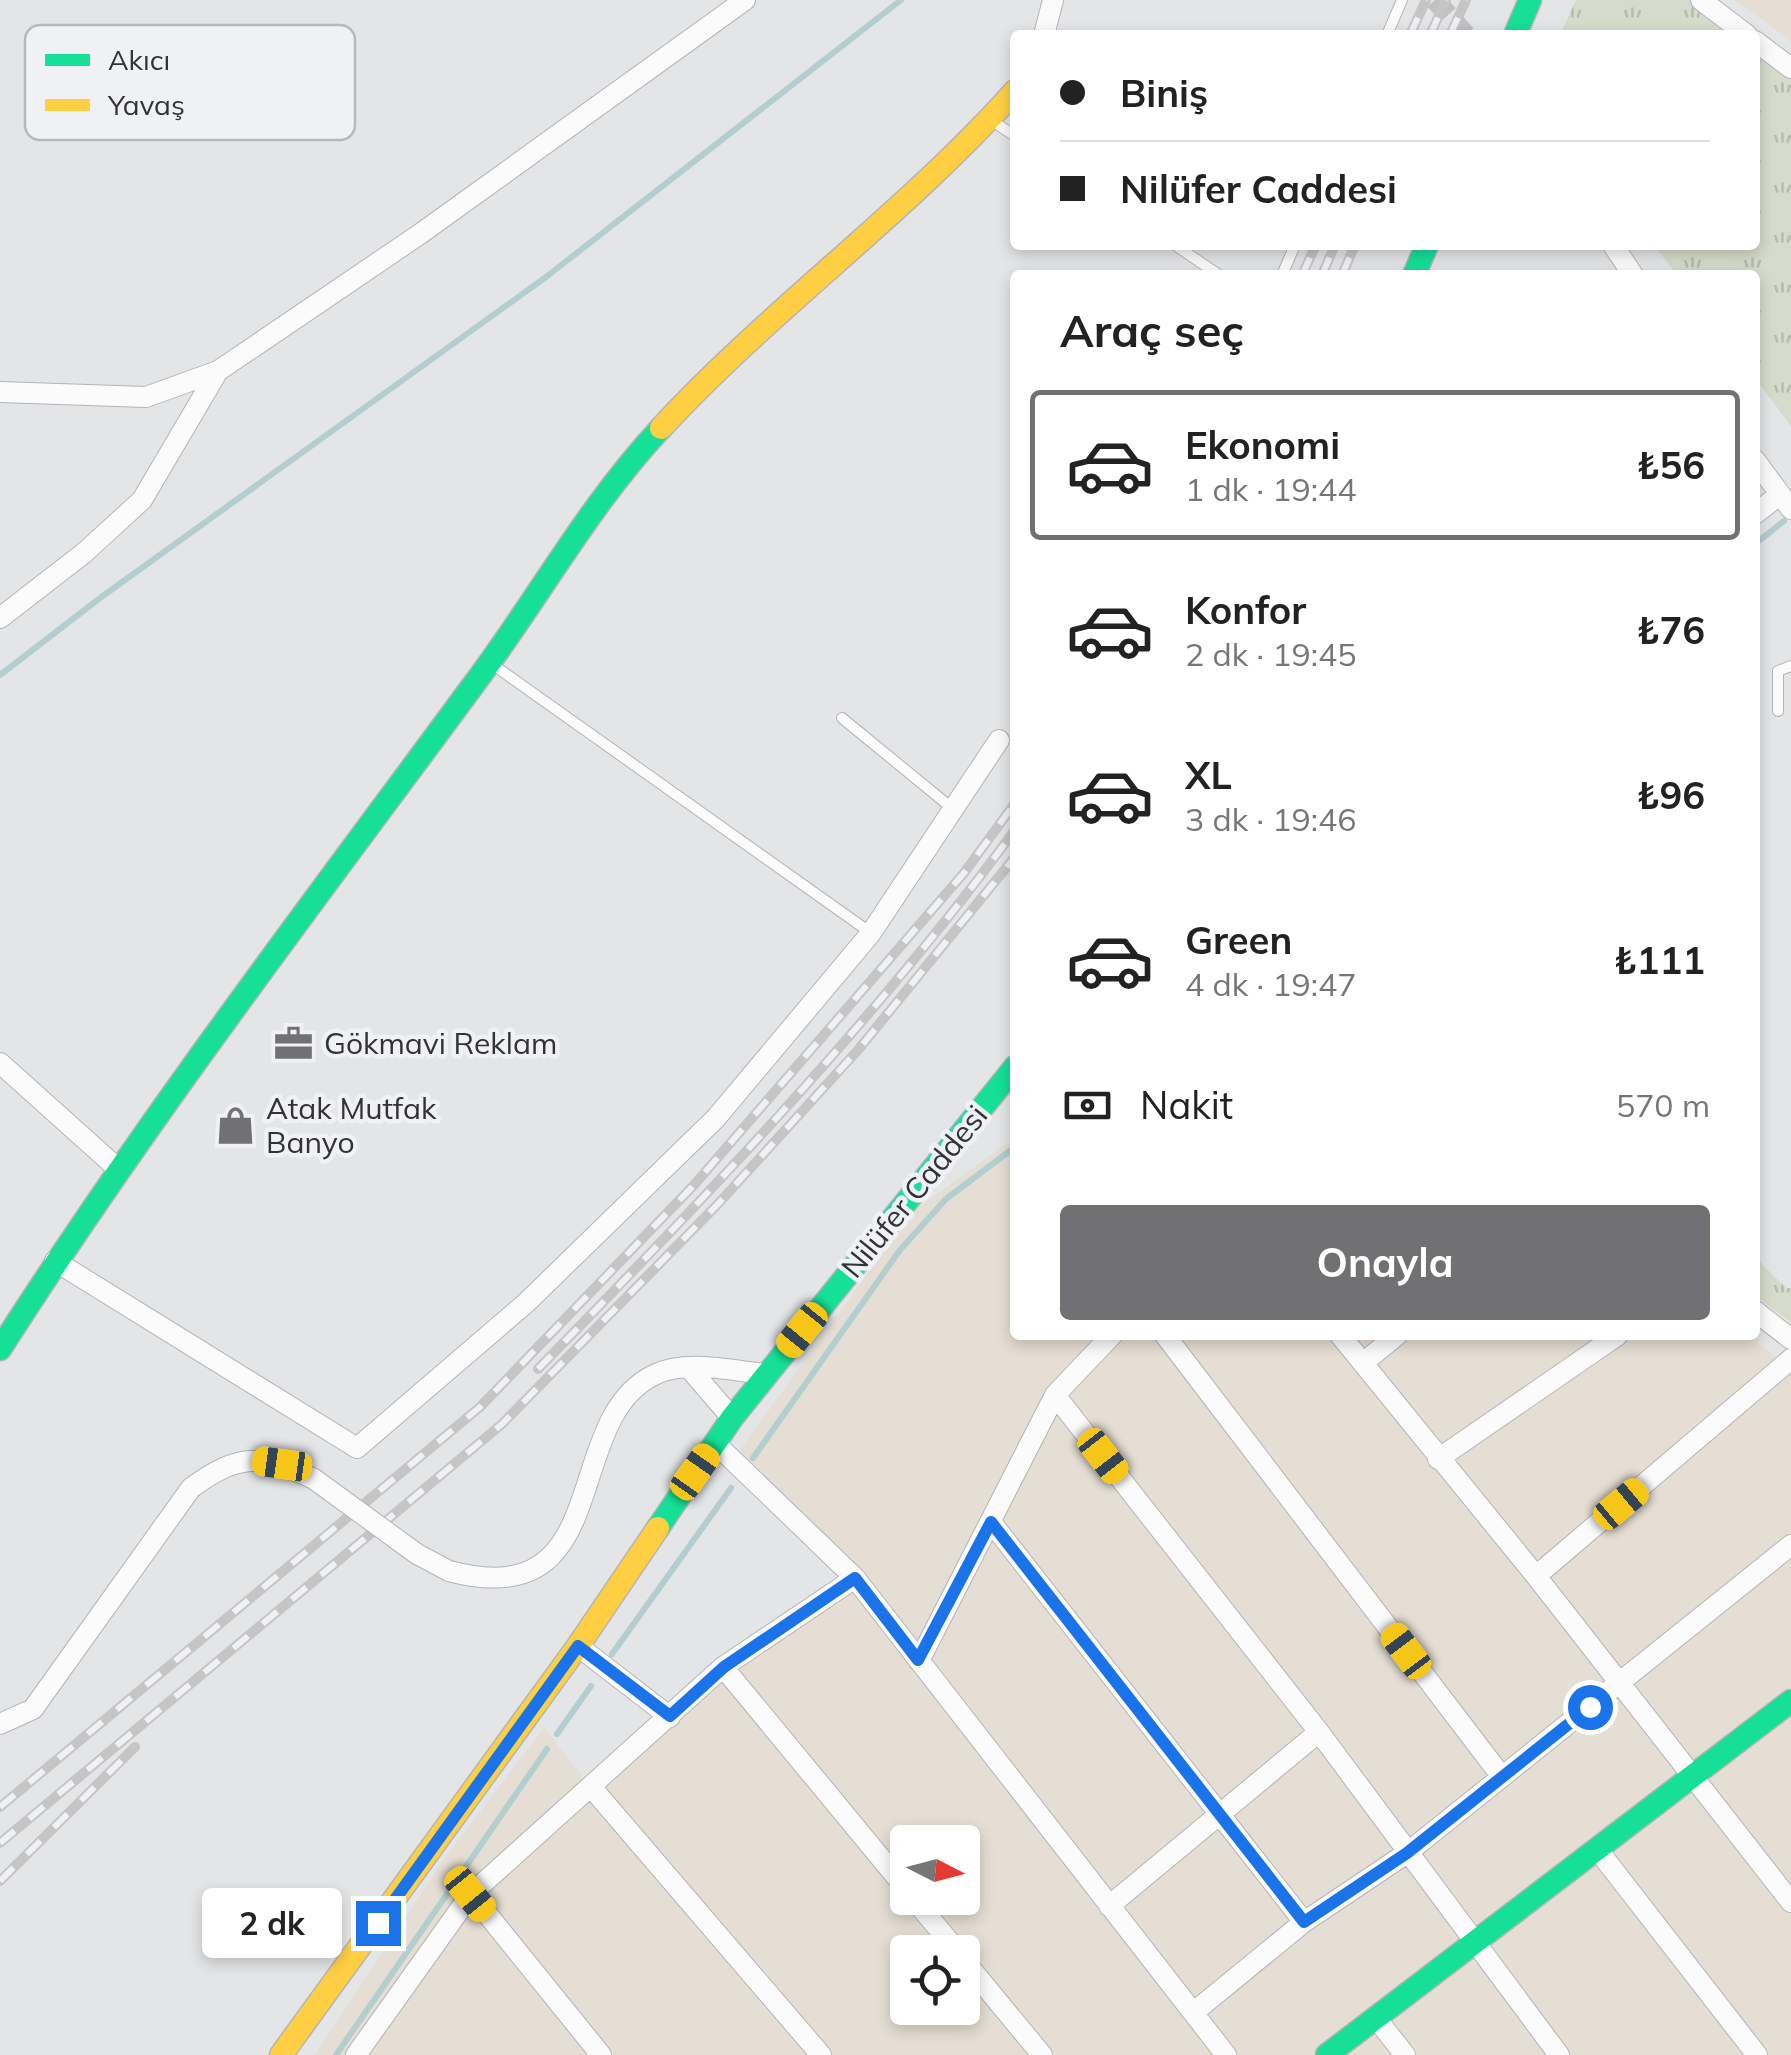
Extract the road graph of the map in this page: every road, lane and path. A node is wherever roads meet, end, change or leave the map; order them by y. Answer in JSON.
{"nodes":[{"id":1,"x":745,"y":0,"type":"edge"},
{"id":2,"x":1053,"y":0,"type":"edge"},
{"id":3,"x":1402,"y":0,"type":"edge"},
{"id":4,"x":1530,"y":0,"type":"edge"},
{"id":5,"x":1701,"y":0,"type":"edge"},
{"id":6,"x":1045,"y":30,"type":"edge"},
{"id":7,"x":1389,"y":30,"type":"edge"},
{"id":8,"x":1517,"y":30,"type":"edge"},
{"id":9,"x":1740,"y":30,"type":"edge"},
{"id":10,"x":1760,"y":45,"type":"edge"},
{"id":11,"x":1791,"y":68,"type":"edge"},
{"id":12,"x":1010,"y":97,"type":"edge"},
{"id":13,"x":991,"y":120,"type":"junction"},
{"id":14,"x":1010,"y":133,"type":"edge"},
{"id":15,"x":1182,"y":250,"type":"edge"},
{"id":16,"x":1212,"y":270,"type":"edge"},
{"id":17,"x":218,"y":371,"type":"junction"},
{"id":18,"x":0,"y":392,"type":"edge"},
{"id":19,"x":1760,"y":467,"type":"edge"},
{"id":20,"x":1785,"y":502,"type":"edge"},
{"id":21,"x":1760,"y":512,"type":"edge"},
{"id":22,"x":0,"y":618,"type":"edge"},
{"id":23,"x":490,"y":663,"type":"junction"},
{"id":24,"x":1791,"y":666,"type":"edge"},
{"id":25,"x":1778,"y":710,"type":"dead end"},
{"id":26,"x":842,"y":718,"type":"dead end"},
{"id":27,"x":999,"y":740,"type":"dead end"},
{"id":28,"x":953,"y":809,"type":"junction"},
{"id":29,"x":870,"y":933,"type":"junction"},
{"id":30,"x":0,"y":1063,"type":"edge"},
{"id":31,"x":1010,"y":1073,"type":"edge"},
{"id":32,"x":116,"y":1166,"type":"junction"},
{"id":33,"x":55,"y":1261,"type":"junction"},
{"id":34,"x":1760,"y":1315,"type":"edge"},
{"id":35,"x":1791,"y":1339,"type":"edge"},
{"id":36,"x":1107,"y":1340,"type":"edge"},
{"id":37,"x":1169,"y":1340,"type":"edge"},
{"id":38,"x":1344,"y":1340,"type":"edge"},
{"id":39,"x":1390,"y":1340,"type":"edge"},
{"id":40,"x":1611,"y":1340,"type":"edge"},
{"id":41,"x":1,"y":1346,"type":"edge"},
{"id":42,"x":1791,"y":1359,"type":"edge"},
{"id":43,"x":1363,"y":1363,"type":"junction"},
{"id":44,"x":690,"y":1368,"type":"junction"},
{"id":45,"x":767,"y":1374,"type":"junction"},
{"id":46,"x":1055,"y":1394,"type":"junction"},
{"id":47,"x":732,"y":1418,"type":"junction"},
{"id":48,"x":715,"y":1443,"type":"junction"},
{"id":49,"x":1438,"y":1459,"type":"junction"},
{"id":50,"x":991,"y":1522,"type":"junction"},
{"id":51,"x":1791,"y":1544,"type":"edge"},
{"id":52,"x":1536,"y":1576,"type":"junction"},
{"id":53,"x":855,"y":1578,"type":"junction"},
{"id":54,"x":578,"y":1646,"type":"junction"},
{"id":55,"x":918,"y":1660,"type":"junction"},
{"id":56,"x":724,"y":1667,"type":"junction"},
{"id":57,"x":1620,"y":1683,"type":"junction"},
{"id":58,"x":1787,"y":1712,"type":"edge"},
{"id":59,"x":670,"y":1716,"type":"junction"},
{"id":60,"x":0,"y":1724,"type":"edge"},
{"id":61,"x":1318,"y":1732,"type":"junction"},
{"id":62,"x":1692,"y":1776,"type":"junction"},
{"id":63,"x":1502,"y":1777,"type":"junction"},
{"id":64,"x":592,"y":1788,"type":"junction"},
{"id":65,"x":1221,"y":1813,"type":"junction"},
{"id":66,"x":1598,"y":1849,"type":"junction"},
{"id":67,"x":1407,"y":1853,"type":"junction"},
{"id":68,"x":890,"y":1870,"type":"edge"},
{"id":69,"x":470,"y":1894,"type":"junction"},
{"id":70,"x":1791,"y":1902,"type":"edge"},
{"id":71,"x":1109,"y":1906,"type":"junction"},
{"id":72,"x":926,"y":1915,"type":"edge"},
{"id":73,"x":1304,"y":1922,"type":"junction"},
{"id":74,"x":943,"y":1935,"type":"edge"},
{"id":75,"x":1474,"y":1942,"type":"junction"},
{"id":76,"x":980,"y":1979,"type":"edge"},
{"id":77,"x":1194,"y":2012,"type":"junction"},
{"id":78,"x":1376,"y":2018,"type":"junction"},
{"id":79,"x":285,"y":2052,"type":"edge"},
{"id":80,"x":364,"y":2052,"type":"edge"},
{"id":81,"x":601,"y":2055,"type":"edge"},
{"id":82,"x":821,"y":2055,"type":"edge"},
{"id":83,"x":1042,"y":2055,"type":"edge"},
{"id":84,"x":1226,"y":2055,"type":"edge"},
{"id":85,"x":1328,"y":2055,"type":"edge"},
{"id":86,"x":1405,"y":2055,"type":"edge"},
{"id":87,"x":1559,"y":2055,"type":"edge"},
{"id":88,"x":1757,"y":2055,"type":"edge"}],
"edges":[{"from":1,"to":17,"type":"street"},
{"from":2,"to":6,"type":"street"},
{"from":3,"to":7,"type":"lane"},
{"from":4,"to":8,"type":"street"},
{"from":5,"to":9,"type":"street"},
{"from":10,"to":11,"type":"street"},
{"from":12,"to":13,"type":"street"},
{"from":13,"to":14,"type":"lane"},
{"from":13,"to":23,"type":"street"},
{"from":15,"to":16,"type":"lane"},
{"from":17,"to":18,"type":"street"},
{"from":17,"to":22,"type":"street"},
{"from":19,"to":20,"type":"street"},
{"from":20,"to":21,"type":"street"},
{"from":23,"to":29,"type":"lane"},
{"from":23,"to":32,"type":"street"},
{"from":24,"to":25,"type":"lane"},
{"from":26,"to":28,"type":"lane"},
{"from":27,"to":28,"type":"street"},
{"from":28,"to":29,"type":"street"},
{"from":29,"to":33,"type":"street"},
{"from":30,"to":32,"type":"street"},
{"from":31,"to":45,"type":"street","name":"Nilüfer Caddesi"},
{"from":32,"to":33,"type":"street"},
{"from":33,"to":41,"type":"street"},
{"from":34,"to":35,"type":"street"},
{"from":36,"to":46,"type":"street"},
{"from":37,"to":63,"type":"street"},
{"from":38,"to":43,"type":"street"},
{"from":39,"to":43,"type":"street"},
{"from":40,"to":49,"type":"street"},
{"from":42,"to":52,"type":"street"},
{"from":43,"to":49,"type":"street"},
{"from":44,"to":45,"type":"street"},
{"from":44,"to":47,"type":"street"},
{"from":44,"to":60,"type":"street","bridge":true},
{"from":45,"to":47,"type":"street","name":"Nilüfer Caddesi"},
{"from":46,"to":50,"type":"street"},
{"from":46,"to":61,"type":"street"},
{"from":47,"to":48,"type":"street","name":"Nilüfer Caddesi"},
{"from":48,"to":53,"type":"street"},
{"from":48,"to":54,"type":"street","name":"Nilüfer Caddesi"},
{"from":49,"to":52,"type":"street"},
{"from":50,"to":55,"type":"street"},
{"from":50,"to":65,"type":"street"},
{"from":51,"to":57,"type":"street"},
{"from":52,"to":57,"type":"street"},
{"from":53,"to":55,"type":"street"},
{"from":53,"to":56,"type":"street"},
{"from":54,"to":59,"type":"street"},
{"from":54,"to":79,"type":"street","name":"Nilüfer Caddesi"},
{"from":55,"to":71,"type":"street"},
{"from":56,"to":59,"type":"street"},
{"from":56,"to":68,"type":"street"},
{"from":57,"to":62,"type":"street"},
{"from":57,"to":63,"type":"street"},
{"from":58,"to":62,"type":"street"},
{"from":59,"to":64,"type":"street"},
{"from":61,"to":65,"type":"street"},
{"from":61,"to":67,"type":"street"},
{"from":62,"to":66,"type":"street"},
{"from":62,"to":70,"type":"street"},
{"from":63,"to":67,"type":"street"},
{"from":64,"to":69,"type":"street"},
{"from":64,"to":82,"type":"street"},
{"from":65,"to":71,"type":"street"},
{"from":65,"to":73,"type":"street"},
{"from":66,"to":75,"type":"street"},
{"from":66,"to":88,"type":"street"},
{"from":67,"to":73,"type":"street"},
{"from":67,"to":75,"type":"street"},
{"from":69,"to":80,"type":"street"},
{"from":69,"to":81,"type":"street"},
{"from":71,"to":77,"type":"street"},
{"from":72,"to":74,"type":"street"},
{"from":73,"to":77,"type":"street"},
{"from":75,"to":78,"type":"street"},
{"from":75,"to":87,"type":"street"},
{"from":76,"to":83,"type":"street"},
{"from":77,"to":84,"type":"street"},
{"from":78,"to":85,"type":"street"},
{"from":78,"to":86,"type":"street"}]}
